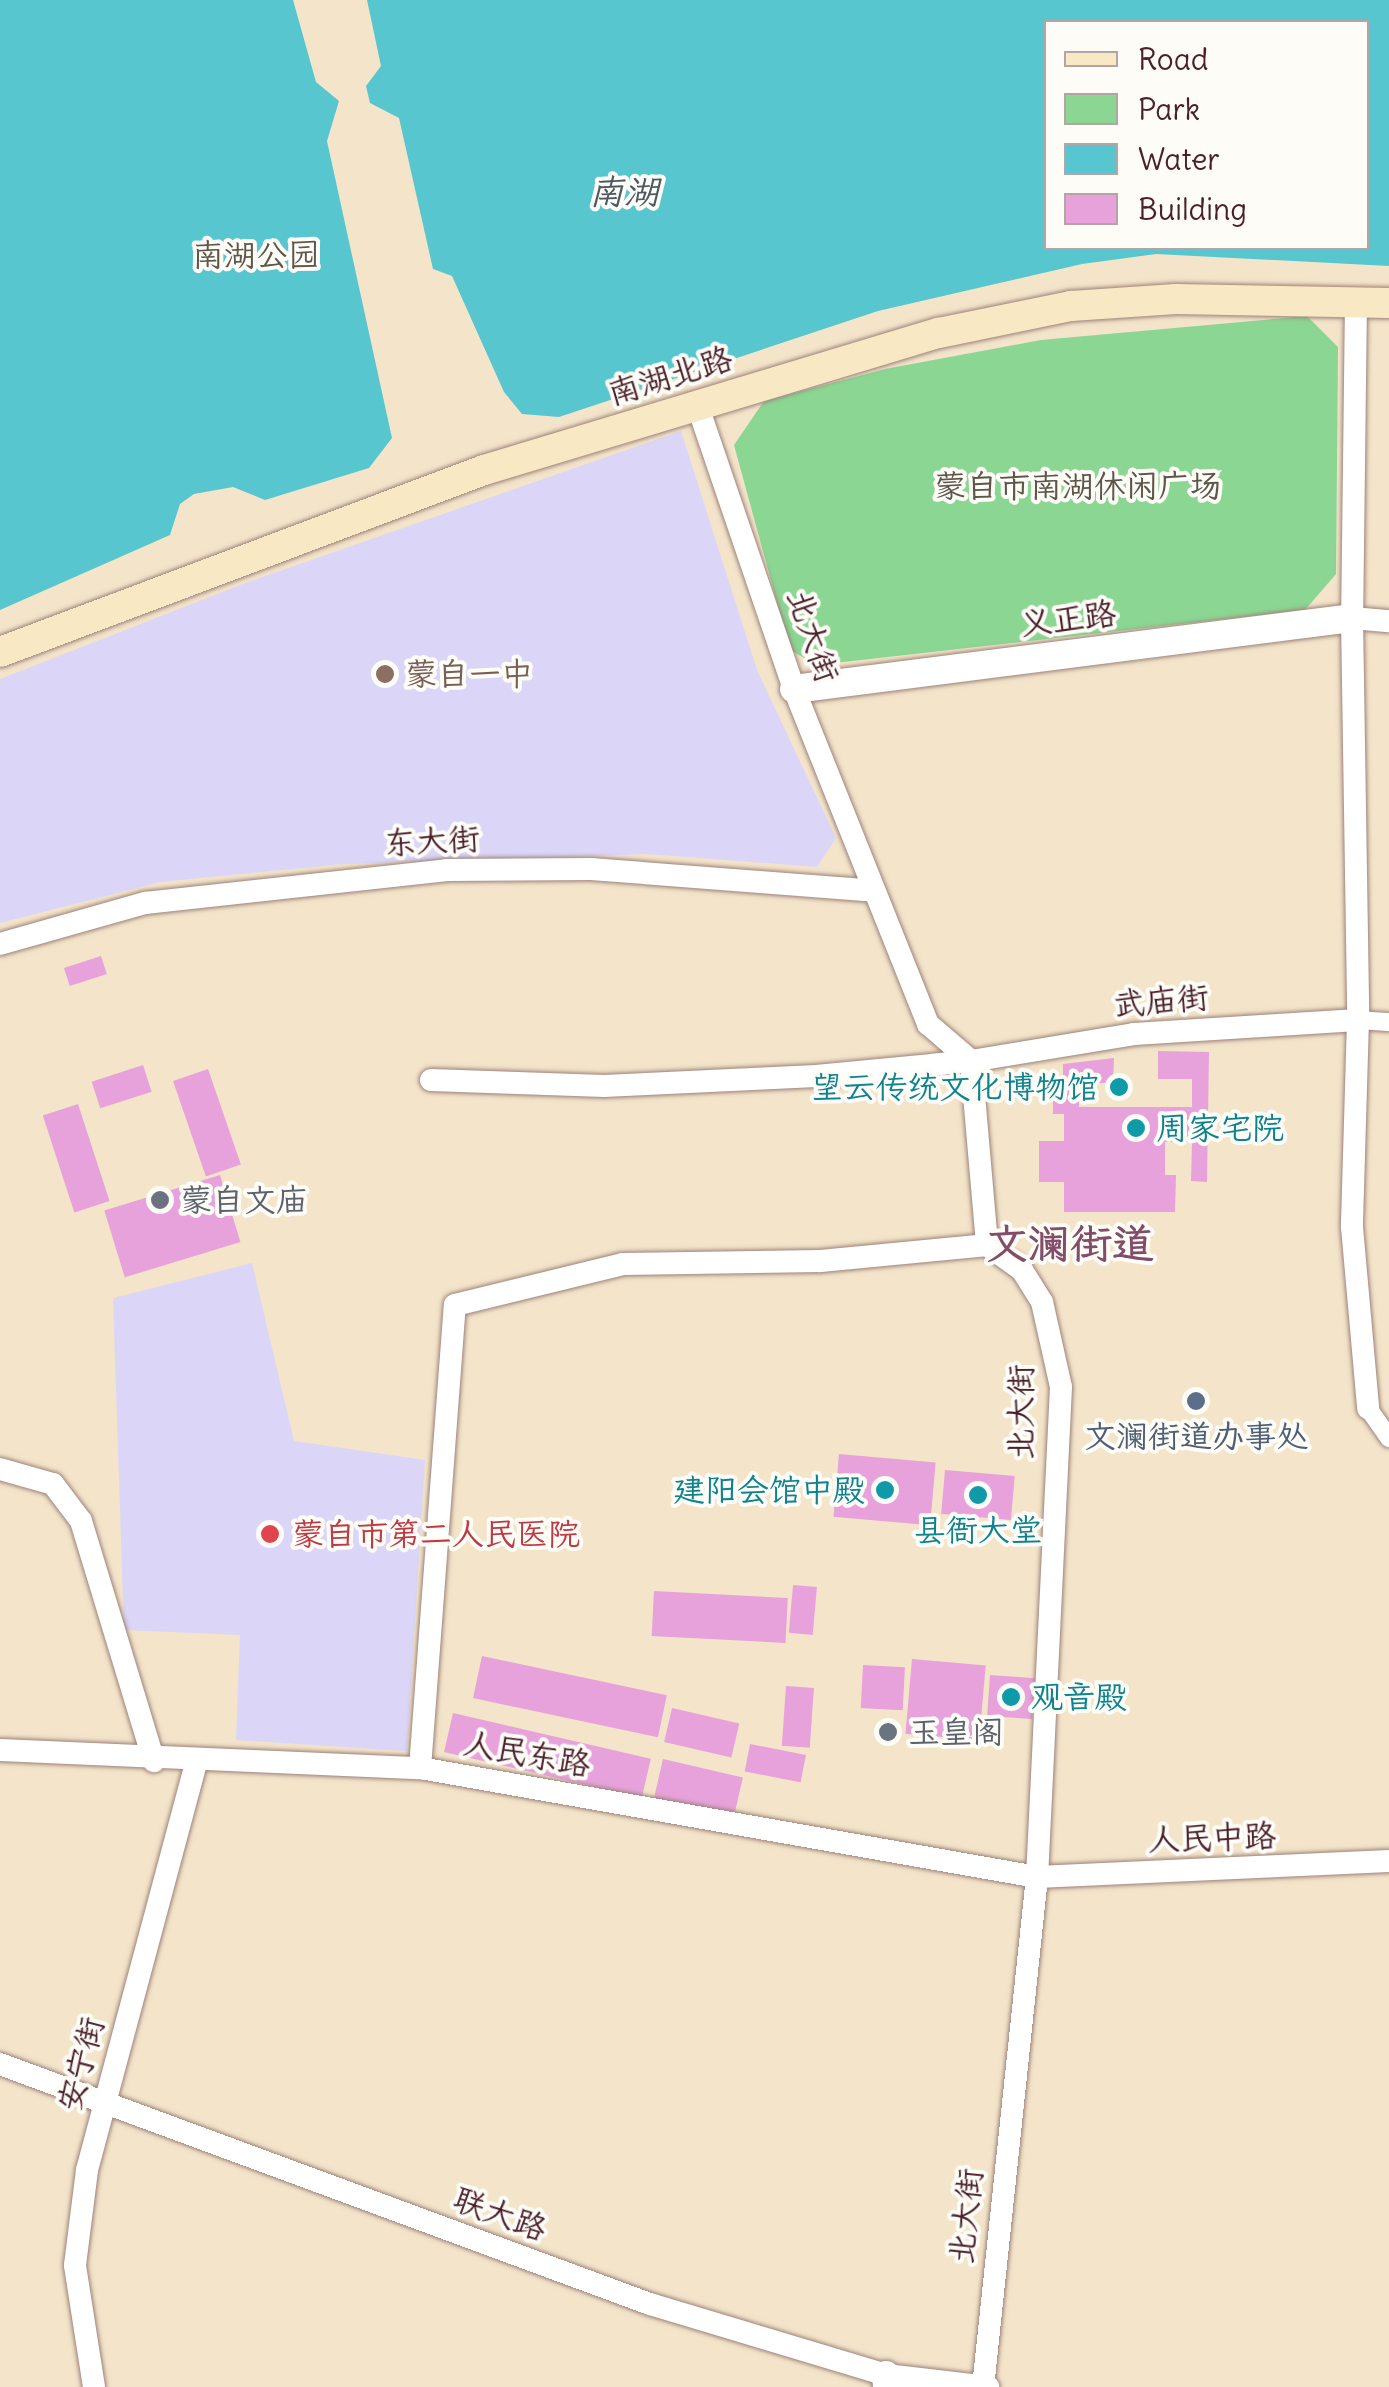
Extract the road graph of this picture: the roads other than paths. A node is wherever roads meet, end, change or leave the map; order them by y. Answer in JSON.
{"nodes":[{"id":1,"x":1356,"y":300,"type":"junction"},
{"id":2,"x":1389,"y":303,"type":"edge"},
{"id":3,"x":697,"y":404,"type":"junction"},
{"id":4,"x":1352,"y":618,"type":"junction"},
{"id":5,"x":1389,"y":621,"type":"edge"},
{"id":6,"x":0,"y":652,"type":"edge"},
{"id":7,"x":794,"y":689,"type":"junction"},
{"id":8,"x":874,"y":891,"type":"junction"},
{"id":9,"x":0,"y":944,"type":"edge"},
{"id":10,"x":1358,"y":1020,"type":"junction"},
{"id":11,"x":1389,"y":1022,"type":"edge"},
{"id":12,"x":971,"y":1061,"type":"junction"},
{"id":13,"x":431,"y":1080,"type":"dead end"},
{"id":14,"x":987,"y":1245,"type":"junction"},
{"id":15,"x":1368,"y":1408,"type":"joint"},
{"id":16,"x":1389,"y":1438,"type":"edge"},
{"id":17,"x":0,"y":1470,"type":"edge"},
{"id":18,"x":0,"y":1750,"type":"edge"},
{"id":19,"x":154,"y":1760,"type":"junction"},
{"id":20,"x":196,"y":1764,"type":"junction"},
{"id":21,"x":420,"y":1768,"type":"junction"},
{"id":22,"x":1389,"y":1862,"type":"edge"},
{"id":23,"x":1037,"y":1878,"type":"junction"},
{"id":24,"x":0,"y":2064,"type":"edge"},
{"id":25,"x":104,"y":2102,"type":"junction"},
{"id":26,"x":886,"y":2381,"type":"edge"},
{"id":27,"x":94,"y":2387,"type":"edge"},
{"id":28,"x":985,"y":2387,"type":"edge"}],
"edges":[{"from":1,"to":2,"type":"main road","name":"南湖北路"},
{"from":1,"to":3,"type":"main road","name":"南湖北路"},
{"from":1,"to":4,"type":"street"},
{"from":3,"to":6,"type":"main road","name":"南湖北路"},
{"from":3,"to":7,"type":"street","name":"北大街"},
{"from":4,"to":5,"type":"street"},
{"from":4,"to":7,"type":"street","name":"义正路"},
{"from":4,"to":10,"type":"street"},
{"from":7,"to":8,"type":"street","name":"北大街"},
{"from":8,"to":9,"type":"street","name":"东大街"},
{"from":8,"to":12,"type":"street","name":"北大街"},
{"from":10,"to":11,"type":"street"},
{"from":10,"to":12,"type":"street","name":"武庙街"},
{"from":10,"to":15,"type":"street"},
{"from":12,"to":13,"type":"street","name":"武庙街"},
{"from":12,"to":14,"type":"street"},
{"from":14,"to":21,"type":"street"},
{"from":14,"to":23,"type":"street","name":"北大街"},
{"from":15,"to":16,"type":"street"},
{"from":17,"to":19,"type":"street"},
{"from":18,"to":19,"type":"street","name":"人民东路"},
{"from":19,"to":20,"type":"street","name":"人民东路"},
{"from":20,"to":21,"type":"street","name":"人民东路"},
{"from":20,"to":25,"type":"street","name":"安宁街"},
{"from":21,"to":23,"type":"street","name":"人民东路"},
{"from":22,"to":23,"type":"street","name":"人民中路"},
{"from":23,"to":28,"type":"street","name":"北大街"},
{"from":24,"to":25,"type":"street","name":"联大路"},
{"from":25,"to":26,"type":"street","name":"联大路"},
{"from":25,"to":27,"type":"street","name":"安宁街"},
{"from":26,"to":28,"type":"street","name":"联大路"}]}
